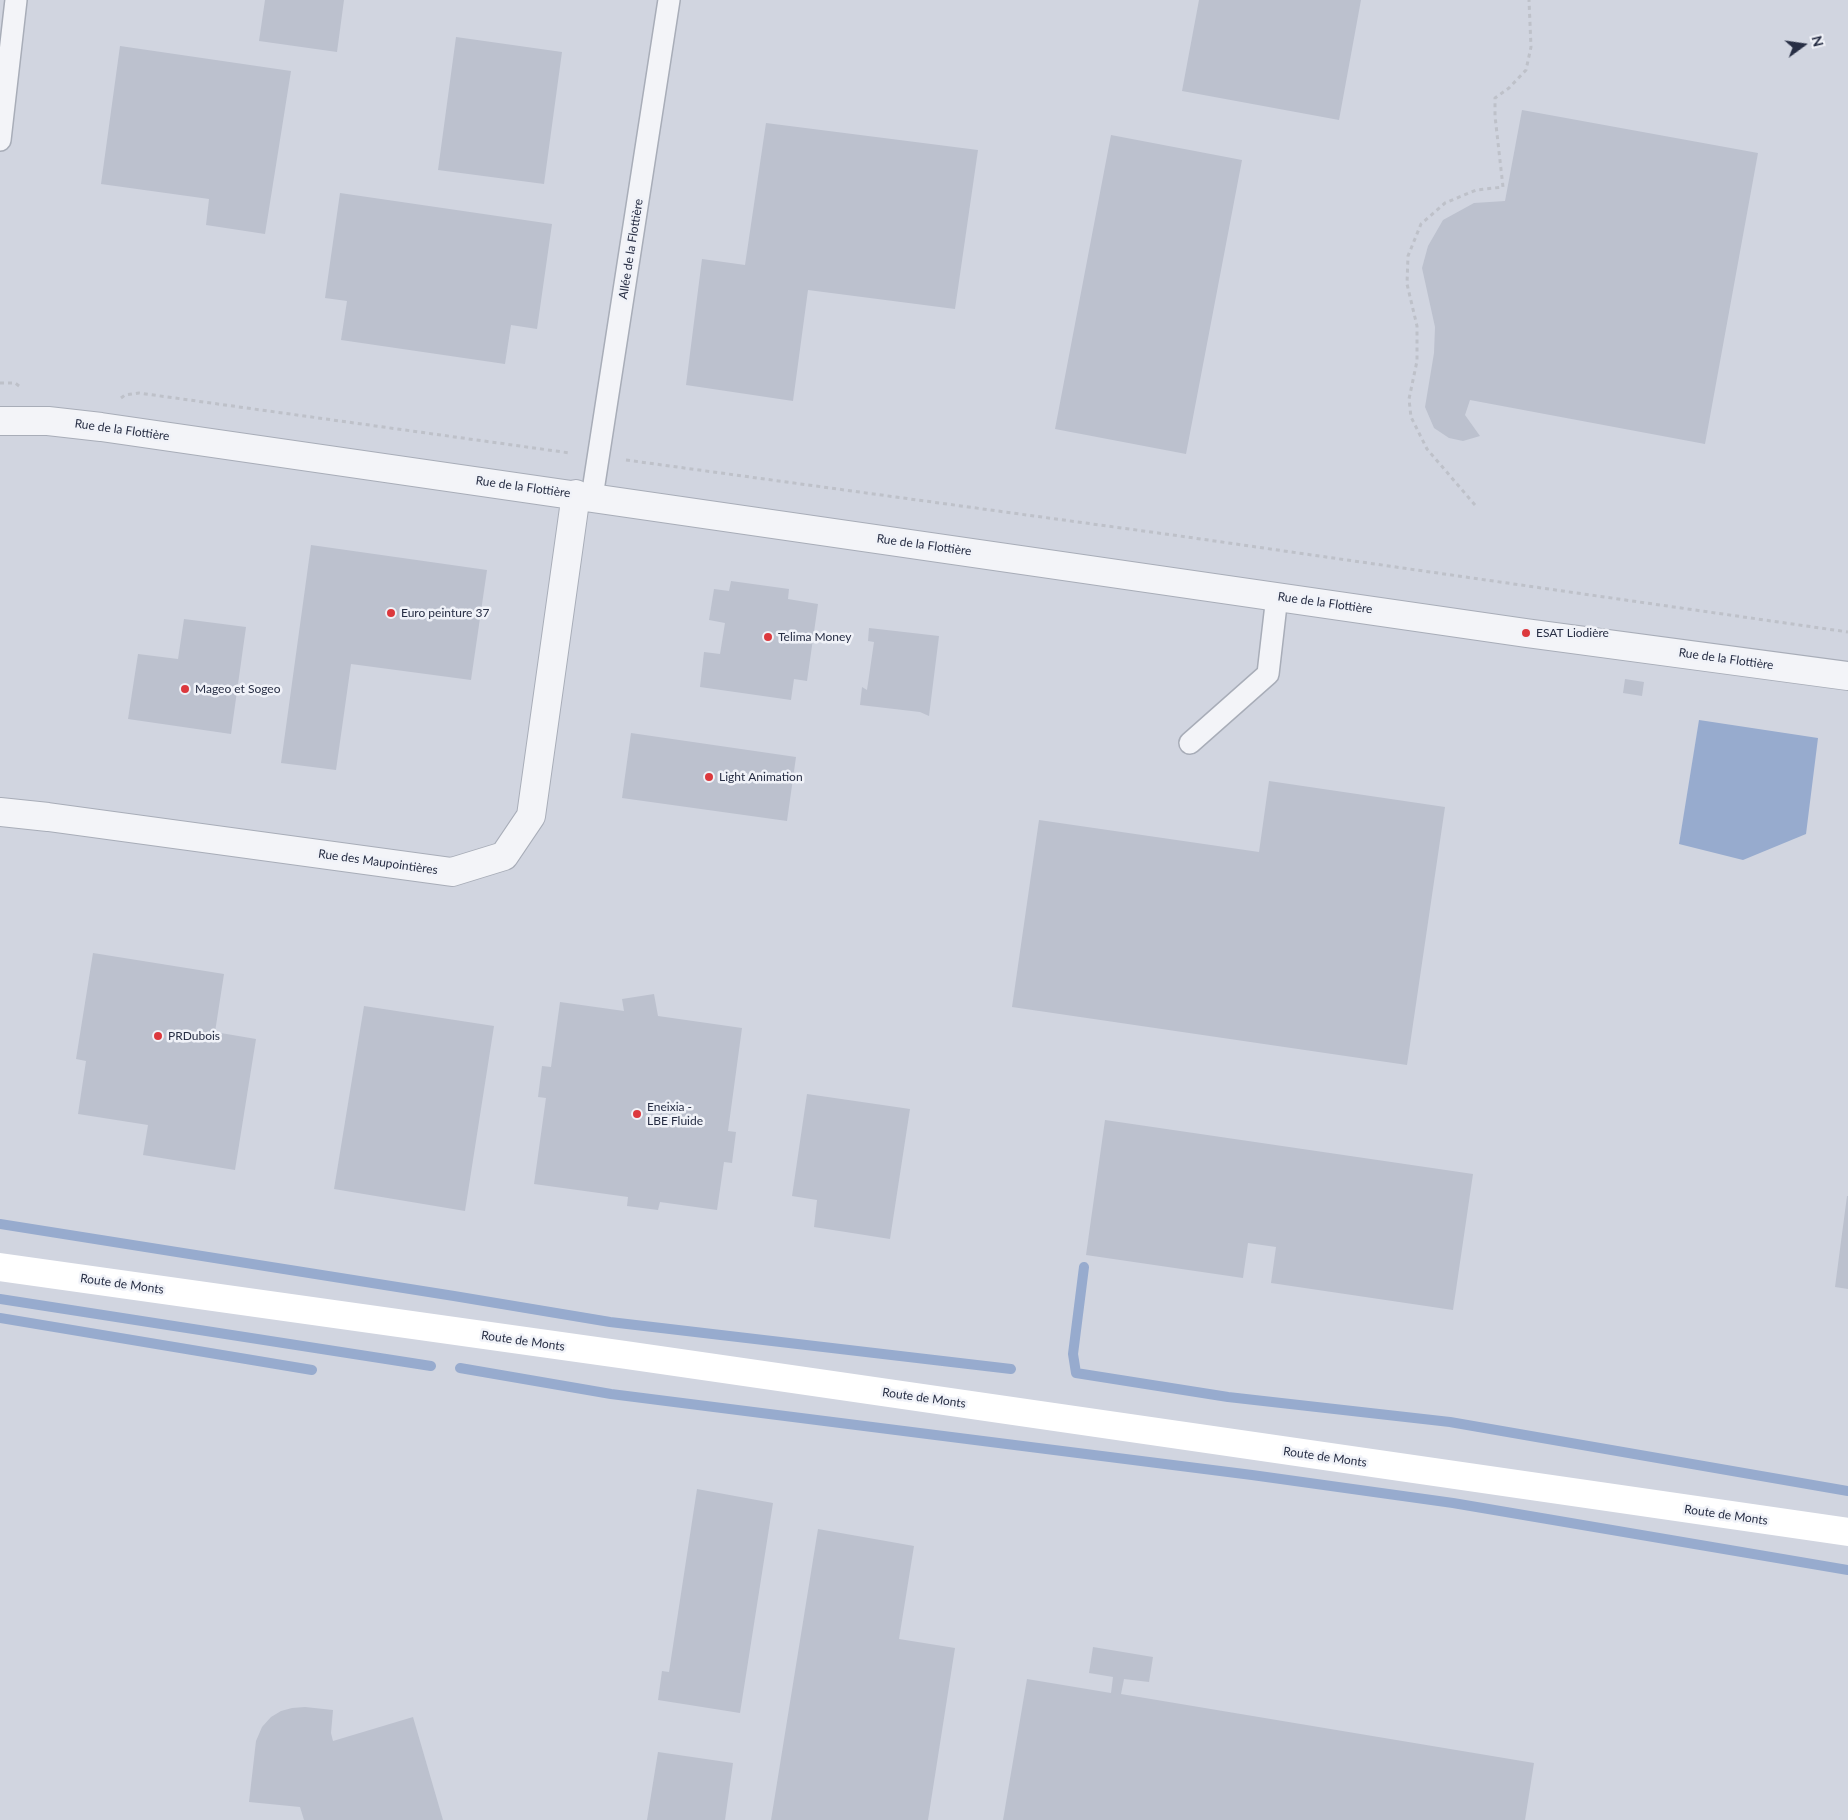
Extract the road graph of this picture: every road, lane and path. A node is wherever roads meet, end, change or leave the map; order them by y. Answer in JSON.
{"nodes":[{"id":1,"x":16,"y":0,"type":"edge"},
{"id":2,"x":669,"y":0,"type":"edge"},
{"id":3,"x":1529,"y":0,"type":"edge"},
{"id":4,"x":0,"y":140,"type":"edge"},
{"id":5,"x":0,"y":384,"type":"edge"},
{"id":6,"x":26,"y":391,"type":"dead end"},
{"id":7,"x":120,"y":399,"type":"dead end"},
{"id":8,"x":0,"y":421,"type":"edge"},
{"id":9,"x":599,"y":457,"type":"junction"},
{"id":10,"x":584,"y":496,"type":"junction"},
{"id":11,"x":1475,"y":505,"type":"dead end"},
{"id":12,"x":1277,"y":596,"type":"junction"},
{"id":13,"x":1848,"y":632,"type":"edge"},
{"id":14,"x":1848,"y":676,"type":"edge"},
{"id":15,"x":1190,"y":743,"type":"dead end"},
{"id":16,"x":0,"y":812,"type":"edge"},
{"id":17,"x":0,"y":1266,"type":"edge"},
{"id":18,"x":1848,"y":1532,"type":"edge"}],
"edges":[{"from":1,"to":4,"type":"lane"},
{"from":2,"to":9,"type":"lane","name":"Allée de la Flottière"},
{"from":3,"to":11,"type":"path"},
{"from":5,"to":6,"type":"path"},
{"from":7,"to":9,"type":"path"},
{"from":8,"to":10,"type":"street","name":"Rue de la Flottière"},
{"from":9,"to":10,"type":"lane","name":"Allée de la Flottière"},
{"from":9,"to":13,"type":"path"},
{"from":10,"to":12,"type":"street","name":"Rue de la Flottière"},
{"from":10,"to":16,"type":"street","name":"Rue des Maupointières"},
{"from":12,"to":14,"type":"street","name":"Rue de la Flottière"},
{"from":12,"to":15,"type":"lane"},
{"from":17,"to":18,"type":"main road","name":"Route de Monts"}]}
